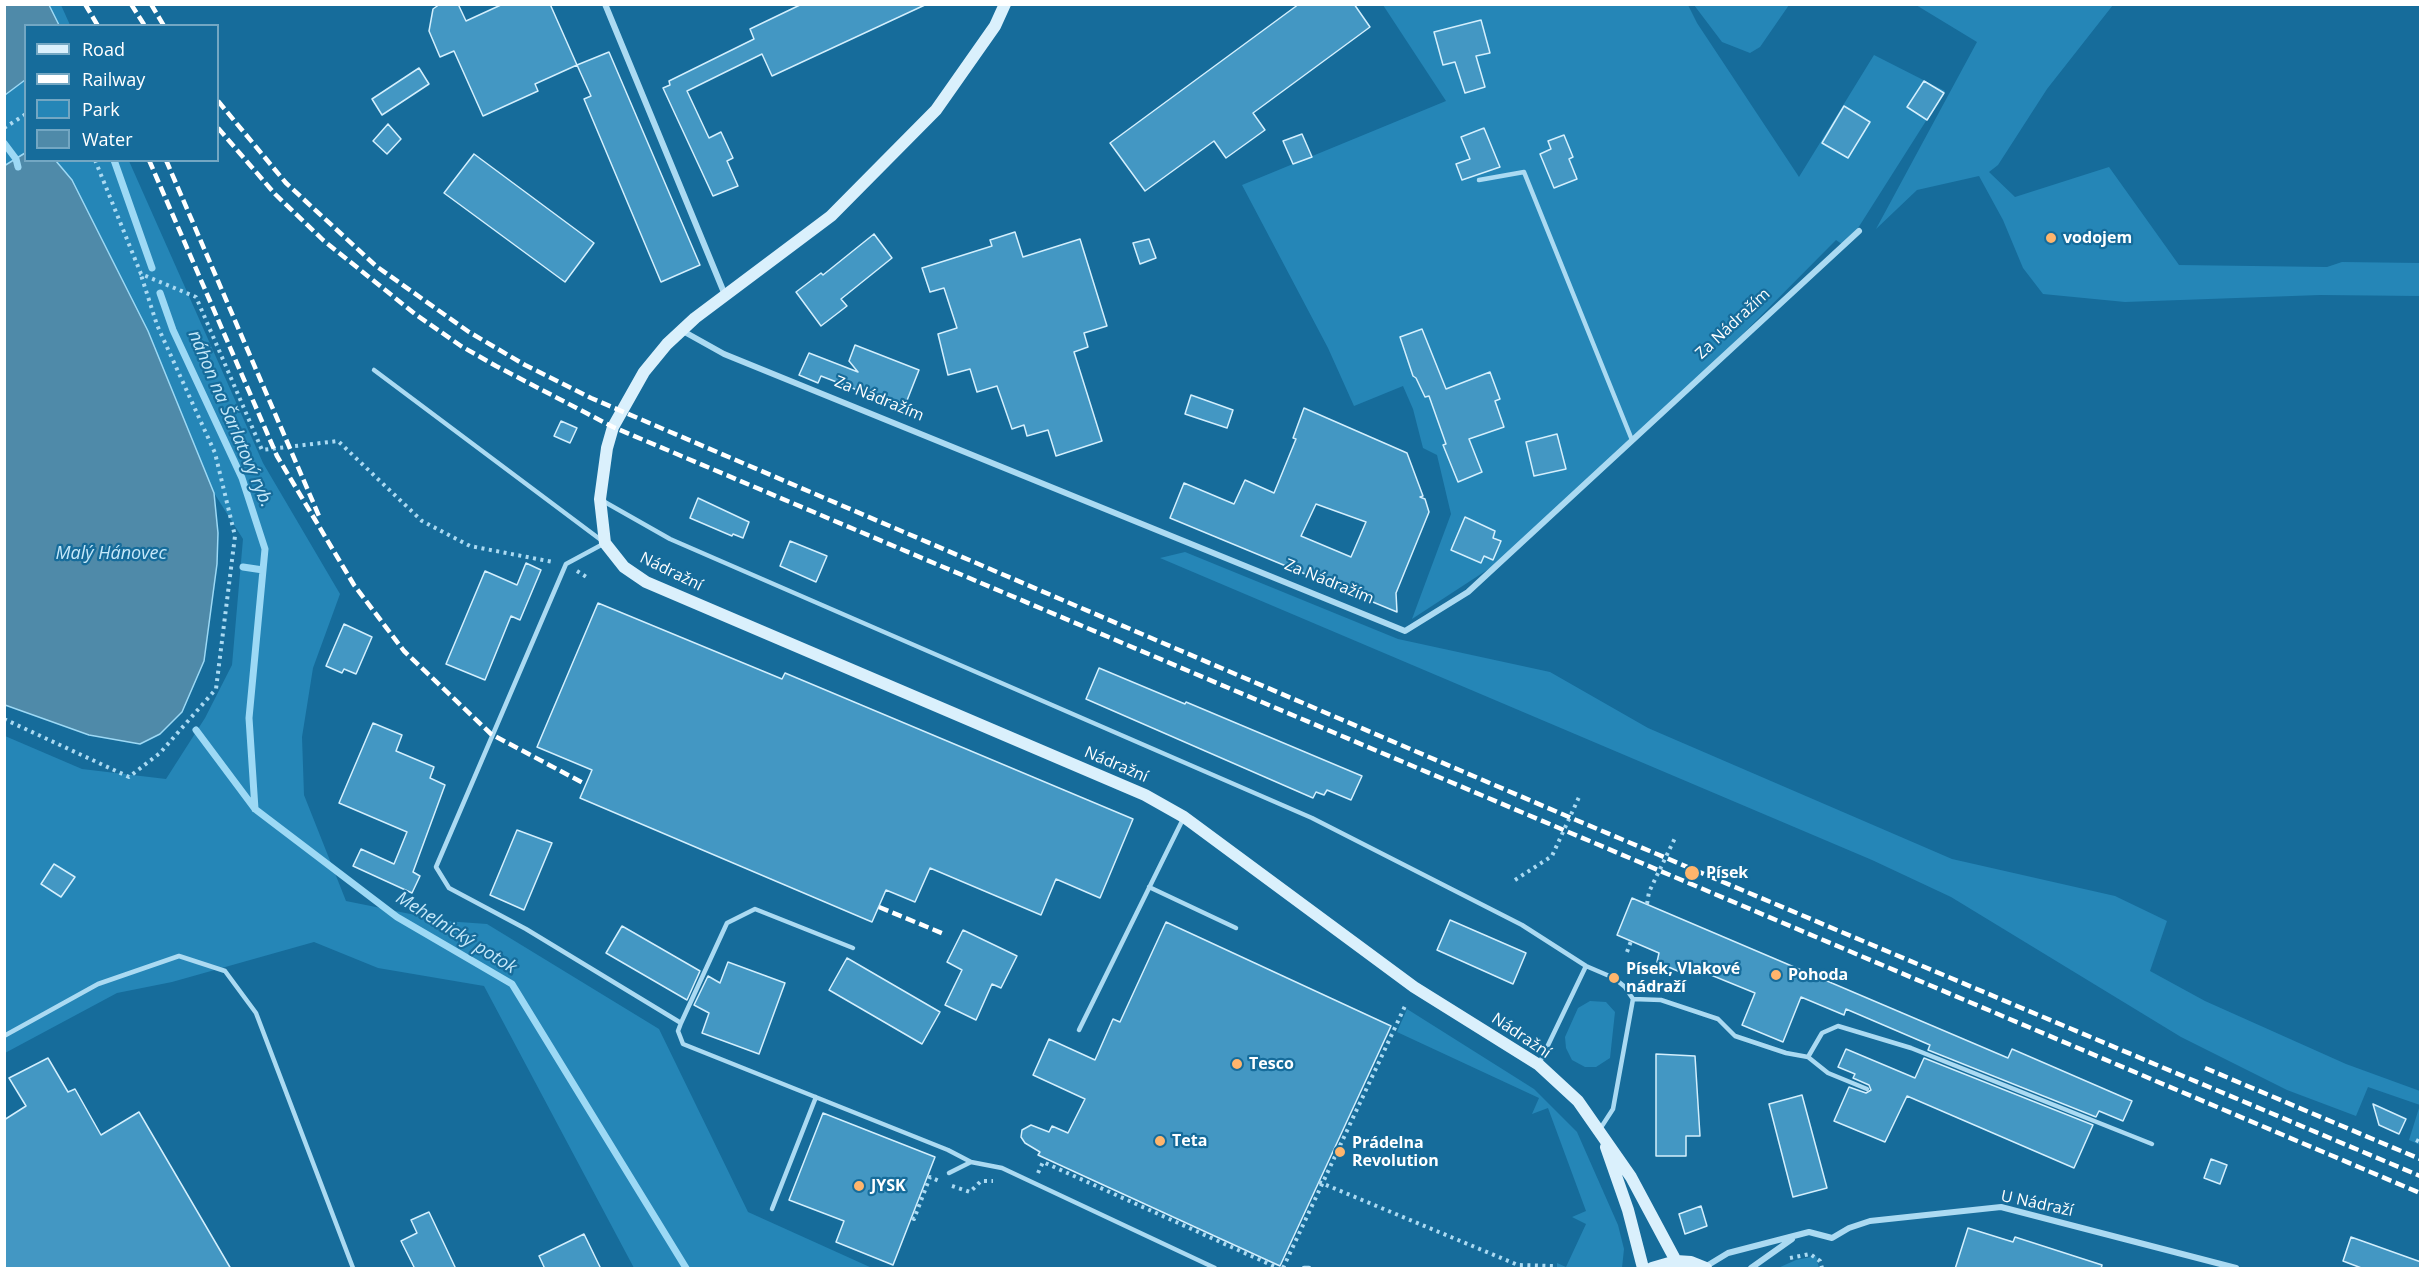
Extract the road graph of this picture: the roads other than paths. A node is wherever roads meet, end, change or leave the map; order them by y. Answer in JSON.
{"nodes":[{"id":1,"x":605,"y":4,"type":"edge"},
{"id":2,"x":1005,"y":4,"type":"edge"},
{"id":3,"x":1479,"y":180,"type":"dead end"},
{"id":4,"x":1859,"y":231,"type":"dead end"},
{"id":5,"x":725,"y":295,"type":"junction"},
{"id":6,"x":681,"y":330,"type":"junction"},
{"id":7,"x":374,"y":370,"type":"dead end"},
{"id":8,"x":1632,"y":440,"type":"junction"},
{"id":9,"x":600,"y":499,"type":"junction"},
{"id":10,"x":605,"y":543,"type":"junction"},
{"id":11,"x":1184,"y":817,"type":"junction"},
{"id":12,"x":1149,"y":887,"type":"junction"},
{"id":13,"x":1236,"y":928,"type":"dead end"},
{"id":14,"x":853,"y":948,"type":"dead end"},
{"id":15,"x":1586,"y":966,"type":"junction"},
{"id":16,"x":1633,"y":999,"type":"junction"},
{"id":17,"x":681,"y":1023,"type":"junction"},
{"id":18,"x":1079,"y":1030,"type":"dead end"},
{"id":19,"x":4,"y":1036,"type":"edge"},
{"id":20,"x":1808,"y":1057,"type":"junction"},
{"id":21,"x":1539,"y":1065,"type":"junction"},
{"id":22,"x":1867,"y":1089,"type":"dead end"},
{"id":23,"x":816,"y":1097,"type":"junction"},
{"id":24,"x":1600,"y":1129,"type":"junction"},
{"id":25,"x":2152,"y":1144,"type":"dead end"},
{"id":26,"x":971,"y":1162,"type":"junction"},
{"id":27,"x":949,"y":1173,"type":"dead end"},
{"id":28,"x":772,"y":1209,"type":"dead end"},
{"id":29,"x":1797,"y":1235,"type":"junction"},
{"id":30,"x":1676,"y":1261,"type":"junction"},
{"id":31,"x":1706,"y":1268,"type":"edge"},
{"id":32,"x":353,"y":1269,"type":"edge"},
{"id":33,"x":1215,"y":1269,"type":"edge"},
{"id":34,"x":1304,"y":1269,"type":"edge"},
{"id":35,"x":1309,"y":1269,"type":"edge"},
{"id":36,"x":1643,"y":1269,"type":"edge"},
{"id":37,"x":1652,"y":1269,"type":"edge"},
{"id":38,"x":1751,"y":1269,"type":"edge"},
{"id":39,"x":2235,"y":1269,"type":"edge"}],
"edges":[{"from":1,"to":5,"type":"street"},
{"from":2,"to":5,"type":"main road"},
{"from":3,"to":8,"type":"lane"},
{"from":4,"to":8,"type":"street","name":"Za Nádražím"},
{"from":5,"to":6,"type":"main road"},
{"from":6,"to":8,"type":"street","name":"Za Nádražím"},
{"from":6,"to":9,"type":"main road"},
{"from":7,"to":10,"type":"lane"},
{"from":9,"to":10,"type":"main road"},
{"from":9,"to":15,"type":"lane"},
{"from":10,"to":11,"type":"main road","name":"Nádražní"},
{"from":10,"to":17,"type":"lane"},
{"from":11,"to":12,"type":"lane"},
{"from":11,"to":21,"type":"main road","name":"Nádražní"},
{"from":12,"to":13,"type":"lane"},
{"from":12,"to":18,"type":"lane"},
{"from":14,"to":17,"type":"lane"},
{"from":15,"to":16,"type":"lane"},
{"from":15,"to":21,"type":"lane"},
{"from":16,"to":20,"type":"lane"},
{"from":16,"to":24,"type":"lane"},
{"from":17,"to":23,"type":"lane"},
{"from":19,"to":32,"type":"lane"},
{"from":20,"to":22,"type":"lane"},
{"from":20,"to":25,"type":"lane"},
{"from":21,"to":24,"type":"main road","name":"Nádražní"},
{"from":23,"to":26,"type":"lane"},
{"from":23,"to":28,"type":"lane"},
{"from":24,"to":30,"type":"main road","name":"Nádražní"},
{"from":24,"to":36,"type":"main road","name":"Nádražní"},
{"from":26,"to":27,"type":"lane"},
{"from":26,"to":33,"type":"lane"},
{"from":29,"to":31,"type":"street","name":"U Nádraží"},
{"from":29,"to":38,"type":"street"},
{"from":29,"to":39,"type":"street","name":"U Nádraží"},
{"from":30,"to":31,"type":"main road"},
{"from":30,"to":37,"type":"main road"},
{"from":34,"to":35,"type":"lane"}]}
